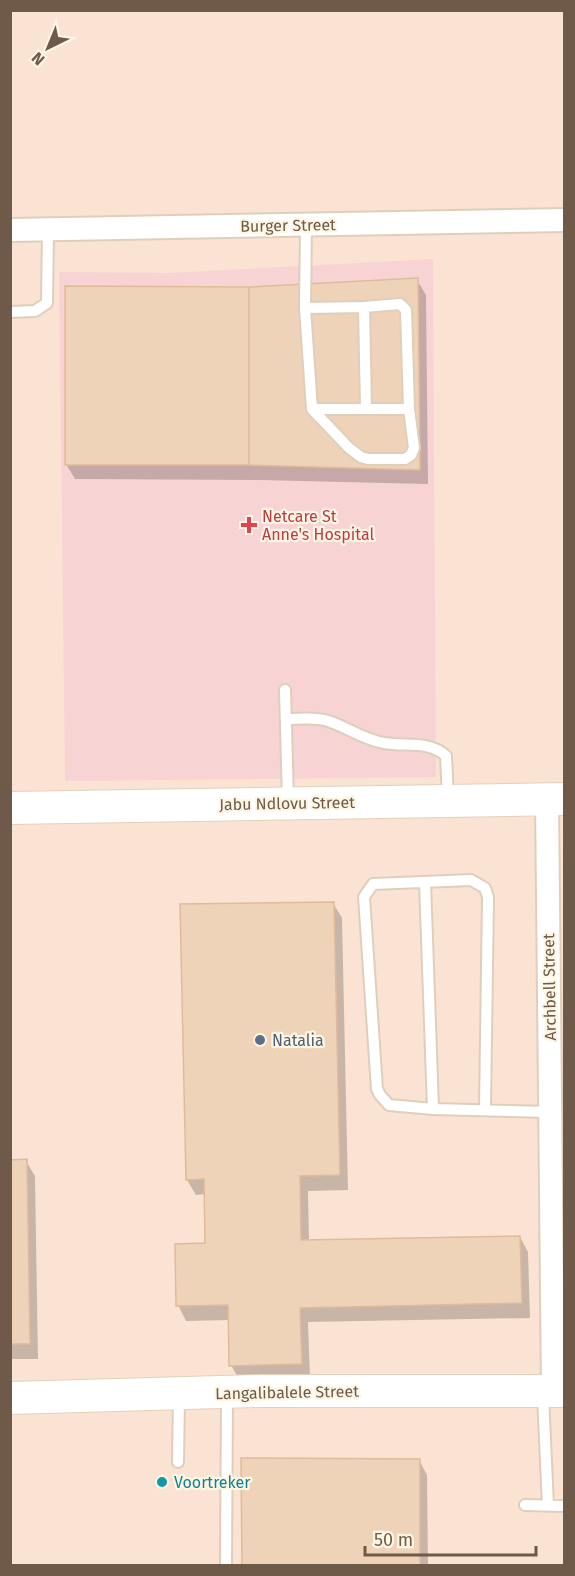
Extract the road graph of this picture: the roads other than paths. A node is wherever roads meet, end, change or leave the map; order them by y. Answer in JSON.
{"nodes":[{"id":1,"x":564,"y":220,"type":"edge"},
{"id":2,"x":306,"y":225,"type":"junction"},
{"id":3,"x":10,"y":230,"type":"edge"},
{"id":4,"x":48,"y":230,"type":"junction"},
{"id":5,"x":363,"y":307,"type":"junction"},
{"id":6,"x":304,"y":308,"type":"junction"},
{"id":7,"x":10,"y":312,"type":"edge"},
{"id":8,"x":312,"y":409,"type":"junction"},
{"id":9,"x":366,"y":409,"type":"junction"},
{"id":10,"x":409,"y":409,"type":"junction"},
{"id":11,"x":285,"y":690,"type":"dead end"},
{"id":12,"x":287,"y":719,"type":"junction"},
{"id":13,"x":556,"y":799,"type":"edge"},
{"id":14,"x":448,"y":800,"type":"junction"},
{"id":15,"x":288,"y":803,"type":"junction"},
{"id":16,"x":10,"y":808,"type":"edge"},
{"id":17,"x":425,"y":882,"type":"junction"},
{"id":18,"x":433,"y":1109,"type":"junction"},
{"id":19,"x":485,"y":1109,"type":"junction"},
{"id":20,"x":551,"y":1112,"type":"junction"},
{"id":21,"x":554,"y":1391,"type":"edge"},
{"id":22,"x":179,"y":1393,"type":"junction"},
{"id":23,"x":227,"y":1393,"type":"junction"},
{"id":24,"x":10,"y":1398,"type":"edge"},
{"id":25,"x":178,"y":1462,"type":"dead end"},
{"id":26,"x":525,"y":1505,"type":"dead end"},
{"id":27,"x":548,"y":1506,"type":"junction"},
{"id":28,"x":564,"y":1506,"type":"edge"},
{"id":29,"x":226,"y":1566,"type":"edge"}],
"edges":[{"from":1,"to":2,"type":"street","name":"Burger Street"},
{"from":2,"to":4,"type":"street","name":"Burger Street"},
{"from":2,"to":6,"type":"lane"},
{"from":3,"to":4,"type":"street","name":"Burger Street"},
{"from":4,"to":7,"type":"lane"},
{"from":5,"to":6,"type":"lane"},
{"from":5,"to":9,"type":"lane"},
{"from":5,"to":10,"type":"lane"},
{"from":6,"to":8,"type":"lane"},
{"from":8,"to":9,"type":"lane"},
{"from":8,"to":10,"type":"lane"},
{"from":9,"to":10,"type":"lane"},
{"from":11,"to":12,"type":"lane"},
{"from":12,"to":14,"type":"lane"},
{"from":12,"to":15,"type":"lane"},
{"from":13,"to":14,"type":"street","name":"Jabu Ndlovu Street"},
{"from":13,"to":20,"type":"street","name":"Archbell Street"},
{"from":14,"to":15,"type":"street","name":"Jabu Ndlovu Street"},
{"from":15,"to":16,"type":"street","name":"Jabu Ndlovu Street"},
{"from":17,"to":18,"type":"lane"},
{"from":17,"to":18,"type":"lane"},
{"from":17,"to":19,"type":"lane"},
{"from":18,"to":19,"type":"lane"},
{"from":19,"to":20,"type":"lane"},
{"from":20,"to":21,"type":"street","name":"Archbell Street"},
{"from":21,"to":23,"type":"street","name":"Langalibalele Street"},
{"from":21,"to":27,"type":"lane"},
{"from":22,"to":23,"type":"street","name":"Langalibalele Street"},
{"from":22,"to":24,"type":"street","name":"Langalibalele Street"},
{"from":22,"to":25,"type":"lane"},
{"from":23,"to":29,"type":"lane"},
{"from":26,"to":27,"type":"lane"},
{"from":27,"to":28,"type":"lane"}]}
